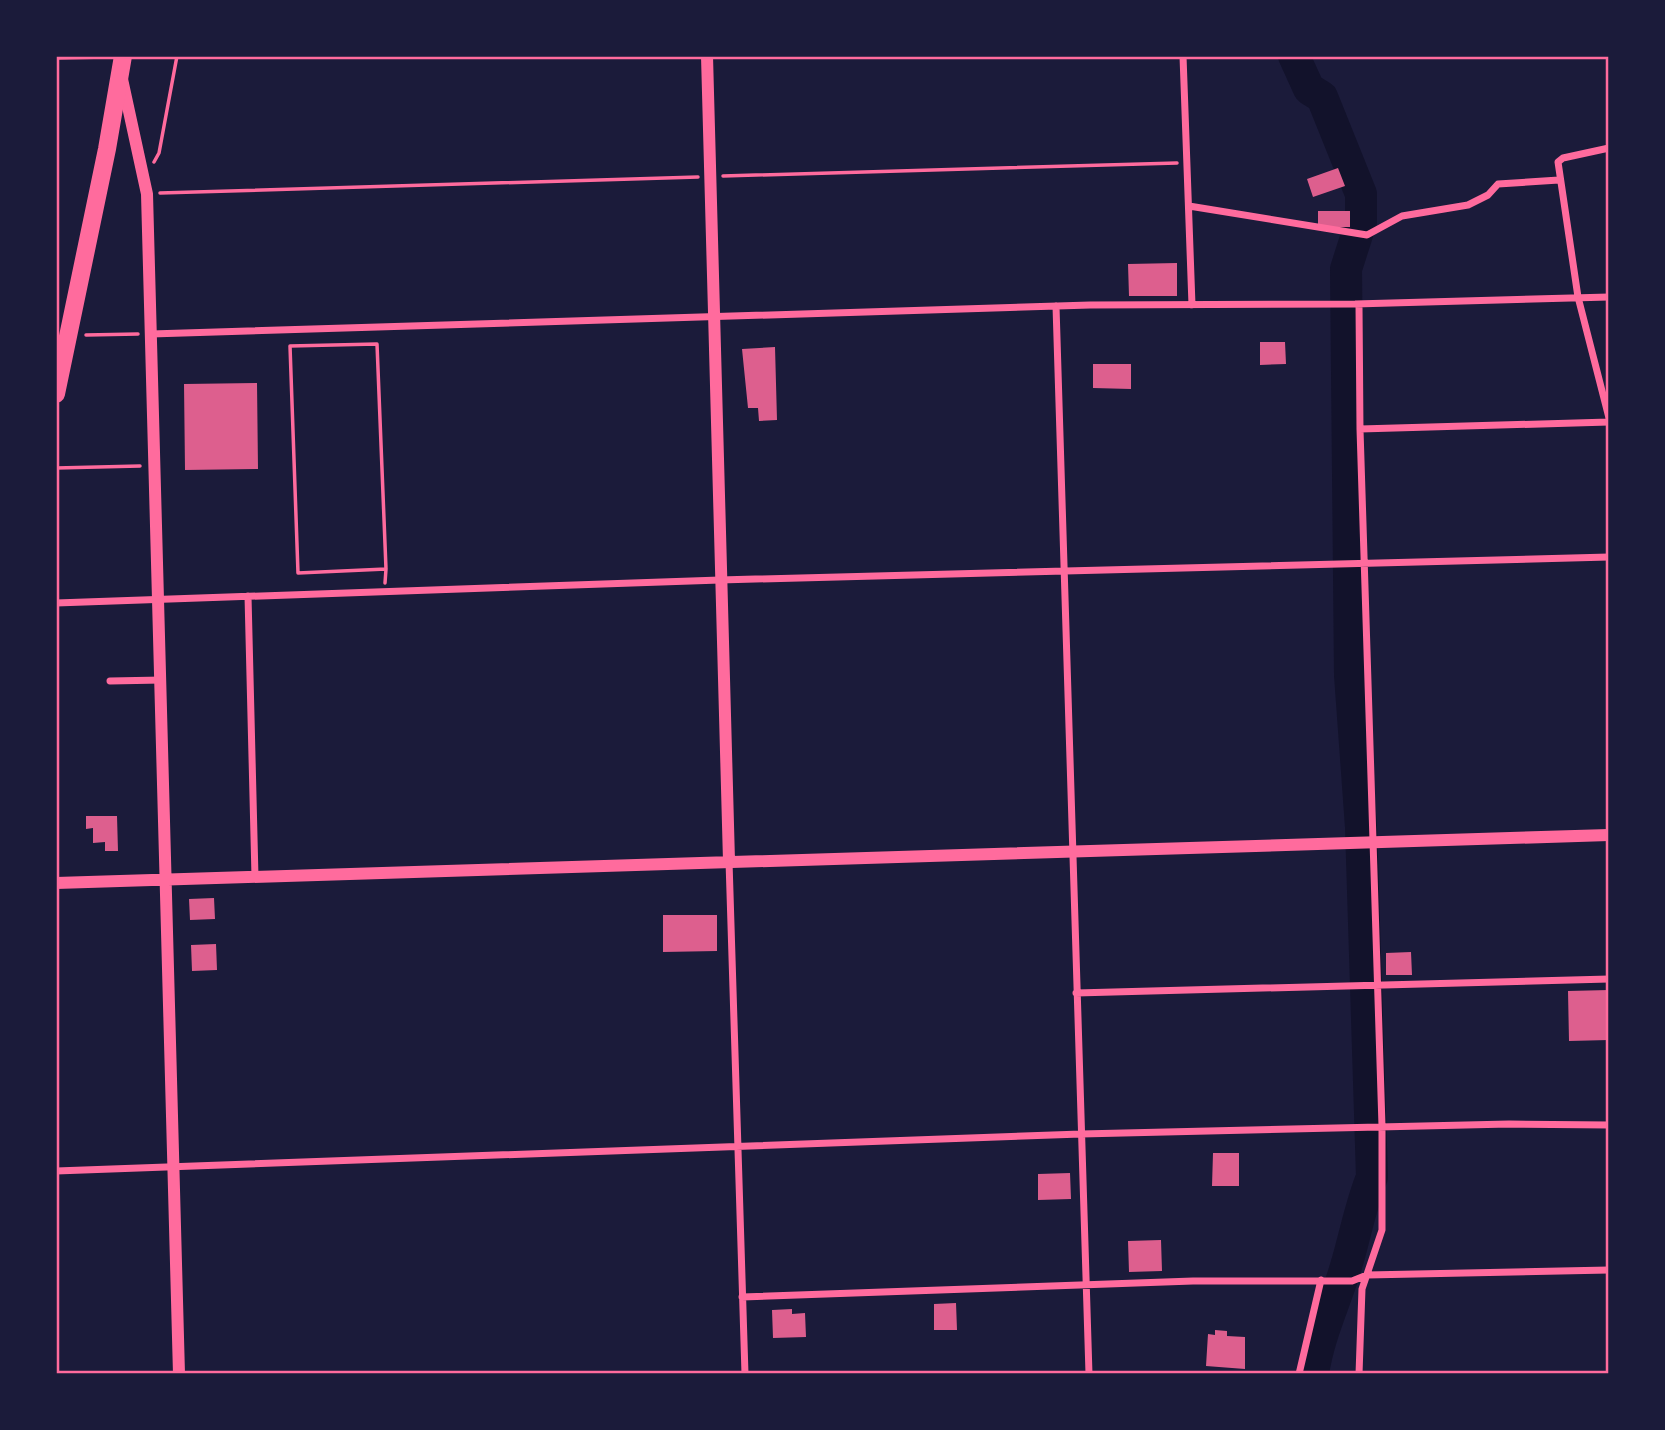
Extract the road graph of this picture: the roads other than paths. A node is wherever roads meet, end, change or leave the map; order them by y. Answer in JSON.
{"nodes":[{"id":1,"x":116,"y":56,"type":"edge"},
{"id":2,"x":123,"y":56,"type":"edge"},
{"id":3,"x":131,"y":56,"type":"edge"},
{"id":4,"x":707,"y":56,"type":"edge"},
{"id":5,"x":1184,"y":56,"type":"edge"},
{"id":6,"x":1609,"y":148,"type":"edge"},
{"id":7,"x":1559,"y":180,"type":"junction"},
{"id":8,"x":1189,"y":206,"type":"junction"},
{"id":9,"x":1578,"y":297,"type":"junction"},
{"id":10,"x":1609,"y":297,"type":"edge"},
{"id":11,"x":1192,"y":304,"type":"junction"},
{"id":12,"x":1357,"y":304,"type":"junction"},
{"id":13,"x":1056,"y":306,"type":"junction"},
{"id":14,"x":714,"y":316,"type":"junction"},
{"id":15,"x":151,"y":334,"type":"junction"},
{"id":16,"x":56,"y":394,"type":"edge"},
{"id":17,"x":1609,"y":420,"type":"edge"},
{"id":18,"x":1360,"y":429,"type":"junction"},
{"id":19,"x":1609,"y":557,"type":"edge"},
{"id":20,"x":1364,"y":565,"type":"junction"},
{"id":21,"x":1065,"y":571,"type":"junction"},
{"id":22,"x":720,"y":580,"type":"junction"},
{"id":23,"x":248,"y":596,"type":"junction"},
{"id":24,"x":160,"y":599,"type":"junction"},
{"id":25,"x":56,"y":603,"type":"edge"},
{"id":26,"x":162,"y":680,"type":"junction"},
{"id":27,"x":110,"y":681,"type":"dead end"},
{"id":28,"x":1609,"y":835,"type":"edge"},
{"id":29,"x":1373,"y":842,"type":"junction"},
{"id":30,"x":1071,"y":852,"type":"junction"},
{"id":31,"x":729,"y":861,"type":"junction"},
{"id":32,"x":255,"y":877,"type":"junction"},
{"id":33,"x":167,"y":880,"type":"junction"},
{"id":34,"x":56,"y":883,"type":"edge"},
{"id":35,"x":1609,"y":979,"type":"edge"},
{"id":36,"x":1378,"y":985,"type":"junction"},
{"id":37,"x":1076,"y":993,"type":"junction"},
{"id":38,"x":1609,"y":1125,"type":"edge"},
{"id":39,"x":1382,"y":1126,"type":"junction"},
{"id":40,"x":1081,"y":1134,"type":"junction"},
{"id":41,"x":738,"y":1146,"type":"junction"},
{"id":42,"x":174,"y":1167,"type":"junction"},
{"id":43,"x":56,"y":1171,"type":"edge"},
{"id":44,"x":1609,"y":1270,"type":"edge"},
{"id":45,"x":1367,"y":1275,"type":"junction"},
{"id":46,"x":1321,"y":1280,"type":"junction"},
{"id":47,"x":1085,"y":1286,"type":"junction"},
{"id":48,"x":742,"y":1297,"type":"junction"},
{"id":49,"x":179,"y":1374,"type":"edge"},
{"id":50,"x":745,"y":1374,"type":"edge"},
{"id":51,"x":1089,"y":1374,"type":"edge"},
{"id":52,"x":1299,"y":1374,"type":"edge"},
{"id":53,"x":1359,"y":1374,"type":"edge"}],
"edges":[{"from":1,"to":3,"type":"street"},
{"from":1,"to":15,"type":"street"},
{"from":2,"to":16,"type":"highway"},
{"from":4,"to":14,"type":"street"},
{"from":5,"to":8,"type":"street"},
{"from":6,"to":7,"type":"street"},
{"from":7,"to":8,"type":"street"},
{"from":7,"to":9,"type":"street"},
{"from":8,"to":11,"type":"street"},
{"from":9,"to":10,"type":"street"},
{"from":9,"to":12,"type":"street"},
{"from":9,"to":17,"type":"street"},
{"from":11,"to":12,"type":"street"},
{"from":11,"to":13,"type":"street"},
{"from":12,"to":18,"type":"street"},
{"from":13,"to":14,"type":"street"},
{"from":13,"to":21,"type":"street"},
{"from":14,"to":15,"type":"street"},
{"from":14,"to":22,"type":"street"},
{"from":15,"to":24,"type":"street"},
{"from":17,"to":18,"type":"street"},
{"from":18,"to":20,"type":"street"},
{"from":19,"to":20,"type":"street"},
{"from":20,"to":21,"type":"street"},
{"from":20,"to":29,"type":"street"},
{"from":21,"to":22,"type":"street"},
{"from":21,"to":30,"type":"street"},
{"from":22,"to":23,"type":"street"},
{"from":22,"to":31,"type":"street"},
{"from":23,"to":24,"type":"street"},
{"from":23,"to":32,"type":"street"},
{"from":24,"to":25,"type":"street"},
{"from":24,"to":26,"type":"street"},
{"from":26,"to":27,"type":"street"},
{"from":26,"to":33,"type":"street"},
{"from":28,"to":29,"type":"street"},
{"from":29,"to":30,"type":"street"},
{"from":29,"to":36,"type":"street"},
{"from":30,"to":31,"type":"street"},
{"from":30,"to":37,"type":"street"},
{"from":31,"to":32,"type":"street"},
{"from":31,"to":41,"type":"street"},
{"from":32,"to":33,"type":"street"},
{"from":33,"to":34,"type":"street"},
{"from":33,"to":42,"type":"street"},
{"from":35,"to":36,"type":"street"},
{"from":36,"to":37,"type":"street"},
{"from":36,"to":39,"type":"street"},
{"from":37,"to":40,"type":"street"},
{"from":38,"to":39,"type":"street"},
{"from":39,"to":40,"type":"street"},
{"from":39,"to":45,"type":"street"},
{"from":40,"to":41,"type":"street"},
{"from":40,"to":47,"type":"street"},
{"from":41,"to":42,"type":"street"},
{"from":41,"to":48,"type":"street"},
{"from":42,"to":43,"type":"street"},
{"from":42,"to":49,"type":"street"},
{"from":44,"to":45,"type":"street"},
{"from":45,"to":46,"type":"street"},
{"from":45,"to":53,"type":"street"},
{"from":46,"to":47,"type":"street"},
{"from":46,"to":52,"type":"street"},
{"from":47,"to":48,"type":"street"},
{"from":47,"to":51,"type":"street"},
{"from":48,"to":50,"type":"street"}]}
